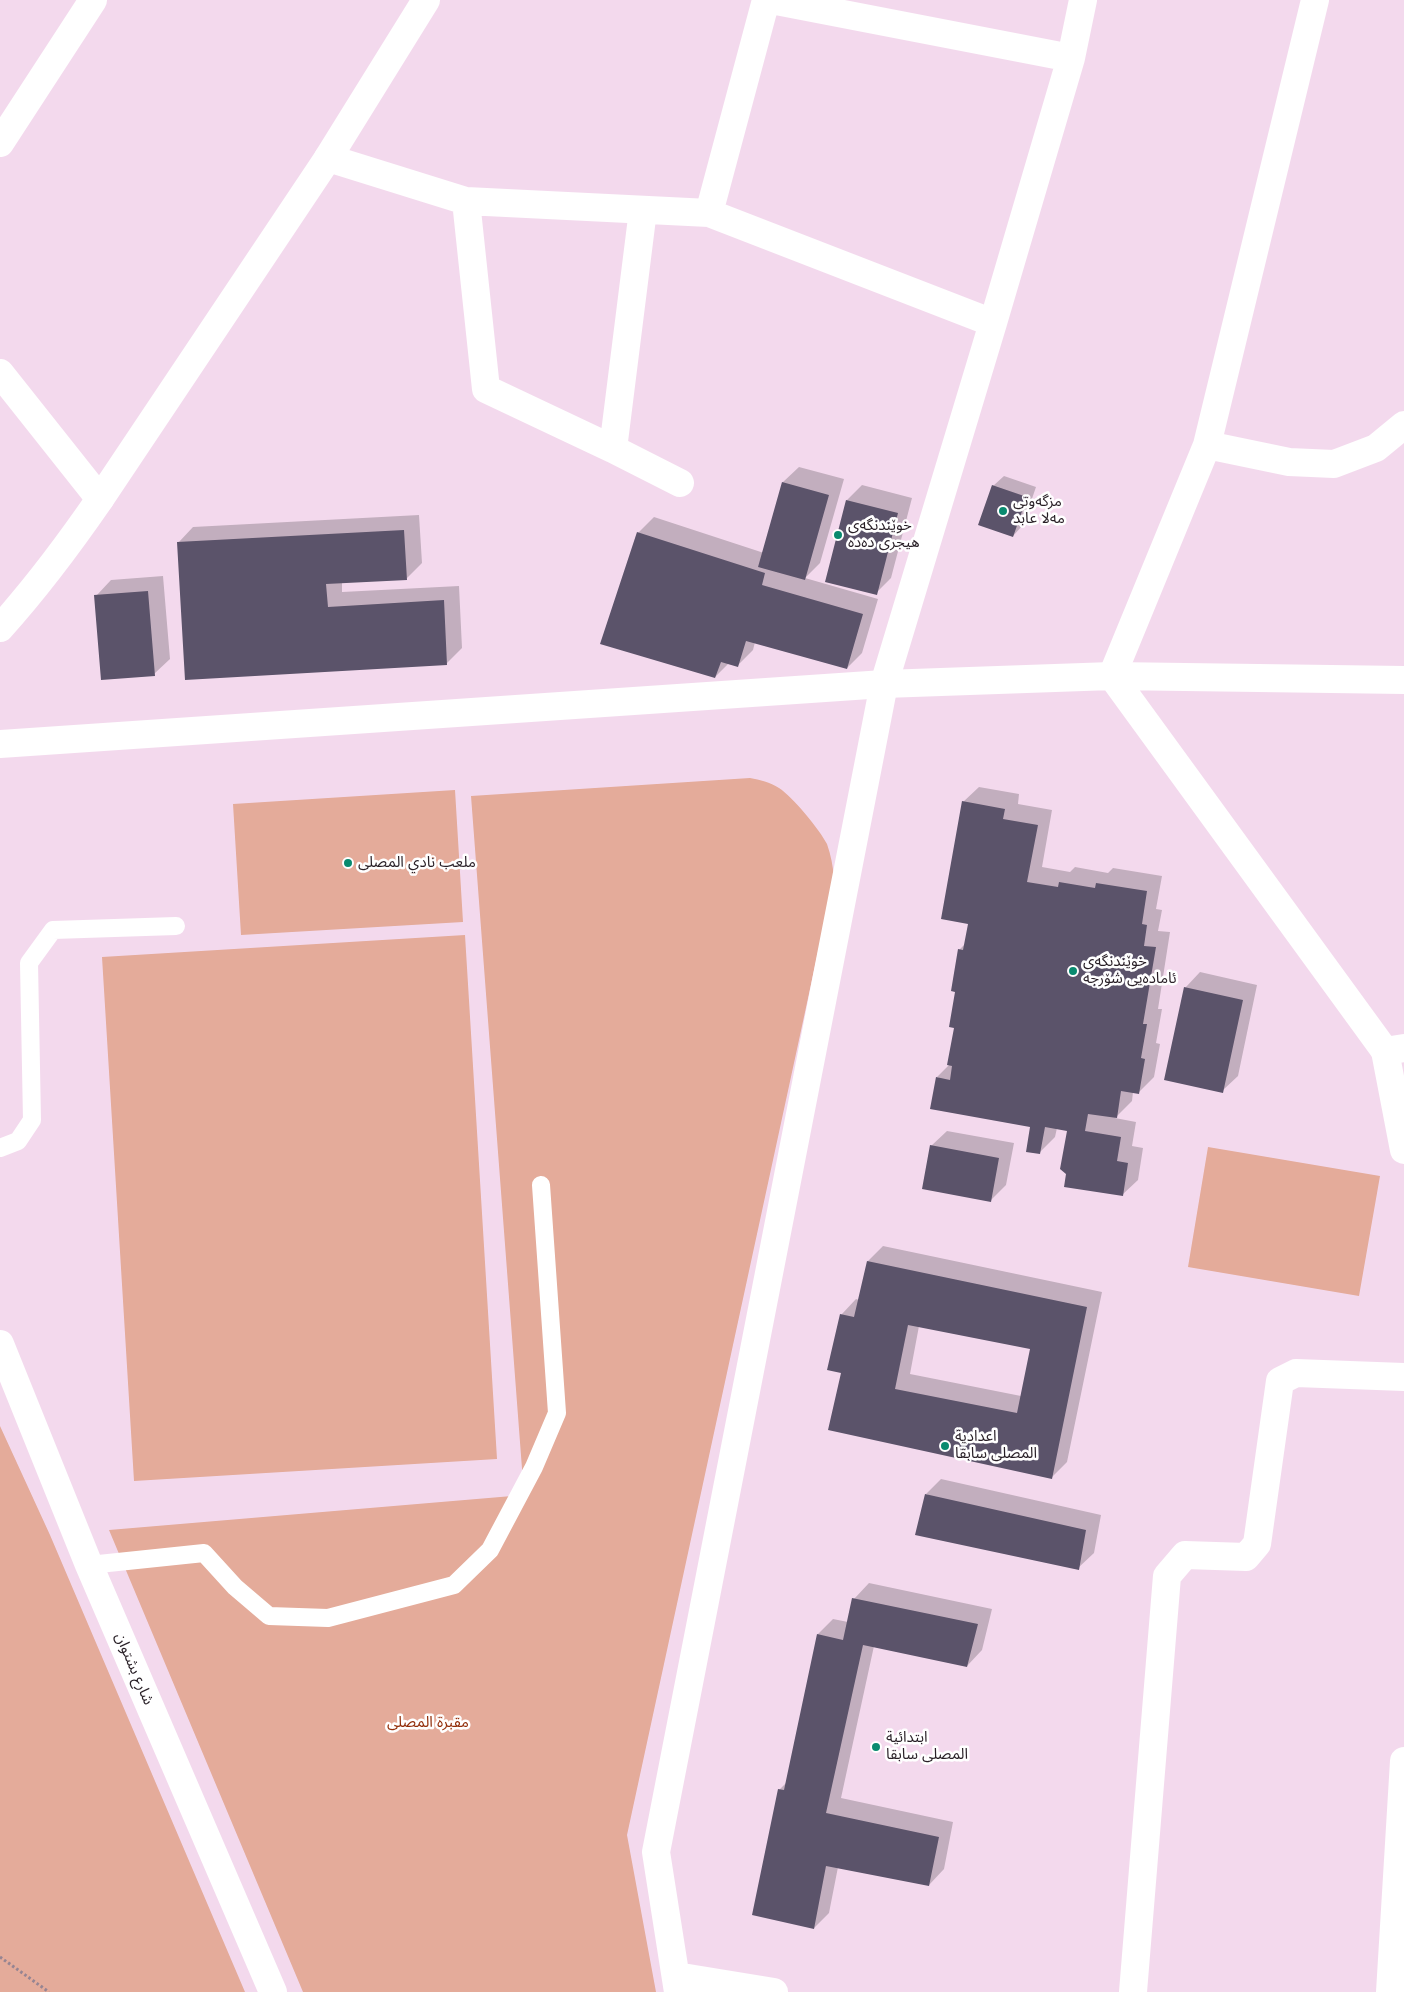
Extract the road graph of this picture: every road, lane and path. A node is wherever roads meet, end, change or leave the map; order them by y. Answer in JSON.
{"nodes":[{"id":1,"x":92,"y":0,"type":"edge"},
{"id":2,"x":426,"y":0,"type":"edge"},
{"id":3,"x":766,"y":0,"type":"edge"},
{"id":4,"x":771,"y":0,"type":"edge"},
{"id":5,"x":1083,"y":0,"type":"edge"},
{"id":6,"x":1316,"y":0,"type":"edge"},
{"id":7,"x":1071,"y":58,"type":"junction"},
{"id":8,"x":0,"y":143,"type":"edge"},
{"id":9,"x":328,"y":158,"type":"junction"},
{"id":10,"x":466,"y":201,"type":"junction"},
{"id":11,"x":643,"y":210,"type":"junction"},
{"id":12,"x":709,"y":214,"type":"junction"},
{"id":13,"x":993,"y":323,"type":"junction"},
{"id":14,"x":0,"y":373,"type":"edge"},
{"id":15,"x":1404,"y":425,"type":"edge"},
{"id":16,"x":1207,"y":445,"type":"junction"},
{"id":17,"x":613,"y":449,"type":"junction"},
{"id":18,"x":680,"y":483,"type":"dead end"},
{"id":19,"x":100,"y":499,"type":"junction"},
{"id":20,"x":0,"y":628,"type":"edge"},
{"id":21,"x":1112,"y":676,"type":"junction"},
{"id":22,"x":1404,"y":680,"type":"edge"},
{"id":23,"x":884,"y":684,"type":"junction"},
{"id":24,"x":0,"y":744,"type":"edge"},
{"id":25,"x":176,"y":926,"type":"dead end"},
{"id":26,"x":1394,"y":1050,"type":"edge"},
{"id":27,"x":0,"y":1148,"type":"edge"},
{"id":28,"x":1404,"y":1150,"type":"edge"},
{"id":29,"x":541,"y":1186,"type":"dead end"},
{"id":30,"x":0,"y":1344,"type":"edge"},
{"id":31,"x":1404,"y":1377,"type":"edge"},
{"id":32,"x":89,"y":1564,"type":"junction"},
{"id":33,"x":1404,"y":1761,"type":"edge"},
{"id":34,"x":0,"y":1958,"type":"edge"},
{"id":35,"x":677,"y":1984,"type":"edge"},
{"id":36,"x":49,"y":1992,"type":"edge"},
{"id":37,"x":273,"y":1992,"type":"edge"},
{"id":38,"x":774,"y":1992,"type":"edge"},
{"id":39,"x":1133,"y":1992,"type":"edge"},
{"id":40,"x":1390,"y":1992,"type":"edge"}],
"edges":[{"from":1,"to":8,"type":"street"},
{"from":2,"to":9,"type":"street"},
{"from":3,"to":12,"type":"street"},
{"from":4,"to":7,"type":"street"},
{"from":5,"to":7,"type":"street"},
{"from":6,"to":16,"type":"street"},
{"from":7,"to":13,"type":"street"},
{"from":9,"to":10,"type":"street"},
{"from":9,"to":19,"type":"street"},
{"from":10,"to":11,"type":"street"},
{"from":10,"to":17,"type":"street"},
{"from":11,"to":12,"type":"street"},
{"from":11,"to":17,"type":"street"},
{"from":12,"to":13,"type":"street"},
{"from":13,"to":23,"type":"street"},
{"from":14,"to":19,"type":"street"},
{"from":15,"to":16,"type":"street"},
{"from":16,"to":21,"type":"street"},
{"from":17,"to":18,"type":"street"},
{"from":19,"to":20,"type":"street"},
{"from":21,"to":22,"type":"street"},
{"from":21,"to":23,"type":"street"},
{"from":21,"to":26,"type":"street"},
{"from":23,"to":24,"type":"street"},
{"from":23,"to":35,"type":"street"},
{"from":25,"to":27,"type":"lane"},
{"from":26,"to":28,"type":"street"},
{"from":29,"to":32,"type":"lane"},
{"from":30,"to":32,"type":"street","name":"شارع بشتوان"},
{"from":31,"to":39,"type":"street"},
{"from":32,"to":37,"type":"street","name":"شارع بشتوان"},
{"from":33,"to":40,"type":"street"},
{"from":34,"to":36,"type":"path"},
{"from":35,"to":38,"type":"street"}]}
